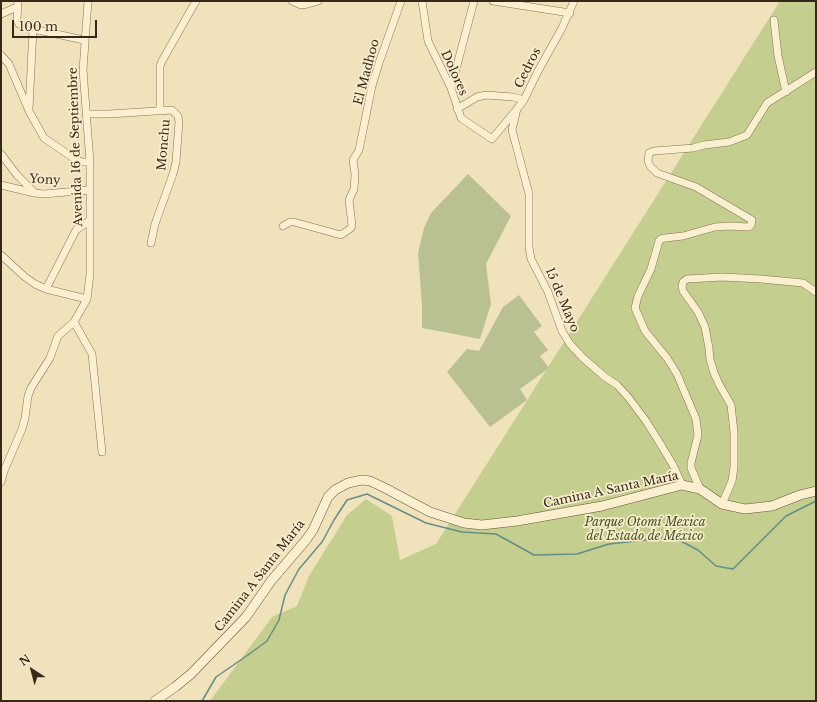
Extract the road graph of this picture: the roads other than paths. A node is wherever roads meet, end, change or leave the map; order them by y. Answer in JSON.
{"nodes":[{"id":1,"x":88,"y":1,"type":"edge"},
{"id":2,"x":196,"y":1,"type":"edge"},
{"id":3,"x":292,"y":1,"type":"edge"},
{"id":4,"x":318,"y":1,"type":"edge"},
{"id":5,"x":401,"y":1,"type":"edge"},
{"id":6,"x":422,"y":1,"type":"edge"},
{"id":7,"x":474,"y":1,"type":"edge"},
{"id":8,"x":493,"y":1,"type":"edge"},
{"id":9,"x":572,"y":1,"type":"edge"},
{"id":10,"x":18,"y":4,"type":"edge"},
{"id":11,"x":570,"y":13,"type":"junction"},
{"id":12,"x":1,"y":14,"type":"edge"},
{"id":13,"x":774,"y":20,"type":"dead end"},
{"id":14,"x":33,"y":29,"type":"junction"},
{"id":15,"x":84,"y":40,"type":"junction"},
{"id":16,"x":1,"y":55,"type":"edge"},
{"id":17,"x":816,"y":72,"type":"edge"},
{"id":18,"x":450,"y":88,"type":"junction"},
{"id":19,"x":786,"y":92,"type":"junction"},
{"id":20,"x":524,"y":100,"type":"junction"},
{"id":21,"x":457,"y":109,"type":"junction"},
{"id":22,"x":517,"y":109,"type":"junction"},
{"id":23,"x":160,"y":110,"type":"junction"},
{"id":24,"x":29,"y":111,"type":"junction"},
{"id":25,"x":86,"y":114,"type":"junction"},
{"id":26,"x":492,"y":139,"type":"joint"},
{"id":27,"x":1,"y":154,"type":"edge"},
{"id":28,"x":90,"y":162,"type":"junction"},
{"id":29,"x":1,"y":185,"type":"edge"},
{"id":30,"x":89,"y":190,"type":"junction"},
{"id":31,"x":34,"y":192,"type":"junction"},
{"id":32,"x":89,"y":221,"type":"junction"},
{"id":33,"x":283,"y":226,"type":"dead end"},
{"id":34,"x":151,"y":243,"type":"dead end"},
{"id":35,"x":1,"y":255,"type":"edge"},
{"id":36,"x":46,"y":289,"type":"junction"},
{"id":37,"x":816,"y":292,"type":"edge"},
{"id":38,"x":87,"y":299,"type":"junction"},
{"id":39,"x":74,"y":322,"type":"junction"},
{"id":40,"x":102,"y":452,"type":"dead end"},
{"id":41,"x":1,"y":482,"type":"edge"},
{"id":42,"x":682,"y":485,"type":"junction"},
{"id":43,"x":700,"y":490,"type":"junction"},
{"id":44,"x":816,"y":491,"type":"edge"},
{"id":45,"x":722,"y":504,"type":"junction"},
{"id":46,"x":155,"y":701,"type":"edge"}],
"edges":[{"from":1,"to":15,"type":"street","name":"Avenida 16 de Septiembre"},
{"from":2,"to":23,"type":"street"},
{"from":3,"to":4,"type":"street"},
{"from":5,"to":33,"type":"street","name":"El Madhoo"},
{"from":6,"to":18,"type":"street","name":"Dolores"},
{"from":7,"to":18,"type":"street"},
{"from":8,"to":11,"type":"street"},
{"from":9,"to":11,"type":"street","name":"Cedros"},
{"from":10,"to":12,"type":"street"},
{"from":10,"to":14,"type":"street"},
{"from":11,"to":20,"type":"street","name":"Cedros"},
{"from":13,"to":19,"type":"street"},
{"from":14,"to":15,"type":"street"},
{"from":14,"to":24,"type":"street"},
{"from":15,"to":25,"type":"street","name":"Avenida 16 de Septiembre"},
{"from":16,"to":24,"type":"street"},
{"from":17,"to":19,"type":"street"},
{"from":18,"to":21,"type":"street","name":"Dolores"},
{"from":19,"to":43,"type":"street"},
{"from":20,"to":21,"type":"street"},
{"from":20,"to":22,"type":"street","name":"Cedros"},
{"from":21,"to":26,"type":"street","name":"Dolores"},
{"from":22,"to":26,"type":"street","name":"Cedros"},
{"from":22,"to":42,"type":"street","name":"15 de Mayo"},
{"from":23,"to":25,"type":"street","name":"Monchu"},
{"from":23,"to":34,"type":"street","name":"Monchu"},
{"from":24,"to":28,"type":"street"},
{"from":25,"to":28,"type":"street","name":"Avenida 16 de Septiembre"},
{"from":27,"to":31,"type":"street"},
{"from":28,"to":30,"type":"street","name":"Avenida 16 de Septiembre"},
{"from":29,"to":31,"type":"street","name":"Yony"},
{"from":30,"to":31,"type":"street","name":"Yony"},
{"from":30,"to":32,"type":"street","name":"Avenida 16 de Septiembre"},
{"from":32,"to":36,"type":"street"},
{"from":32,"to":38,"type":"street","name":"Avenida 16 de Septiembre"},
{"from":35,"to":36,"type":"street"},
{"from":36,"to":38,"type":"street"},
{"from":37,"to":45,"type":"street"},
{"from":38,"to":39,"type":"street","name":"Avenida 16 de Septiembre"},
{"from":39,"to":40,"type":"street"},
{"from":39,"to":41,"type":"street","name":"Avenida 16 de Septiembre"},
{"from":42,"to":43,"type":"main road","name":"Camina A Santa María"},
{"from":42,"to":46,"type":"main road","name":"Camina A Santa María"},
{"from":43,"to":45,"type":"main road","name":"Camina A Santa María"},
{"from":44,"to":45,"type":"main road","name":"Camina A Santa María"}]}
